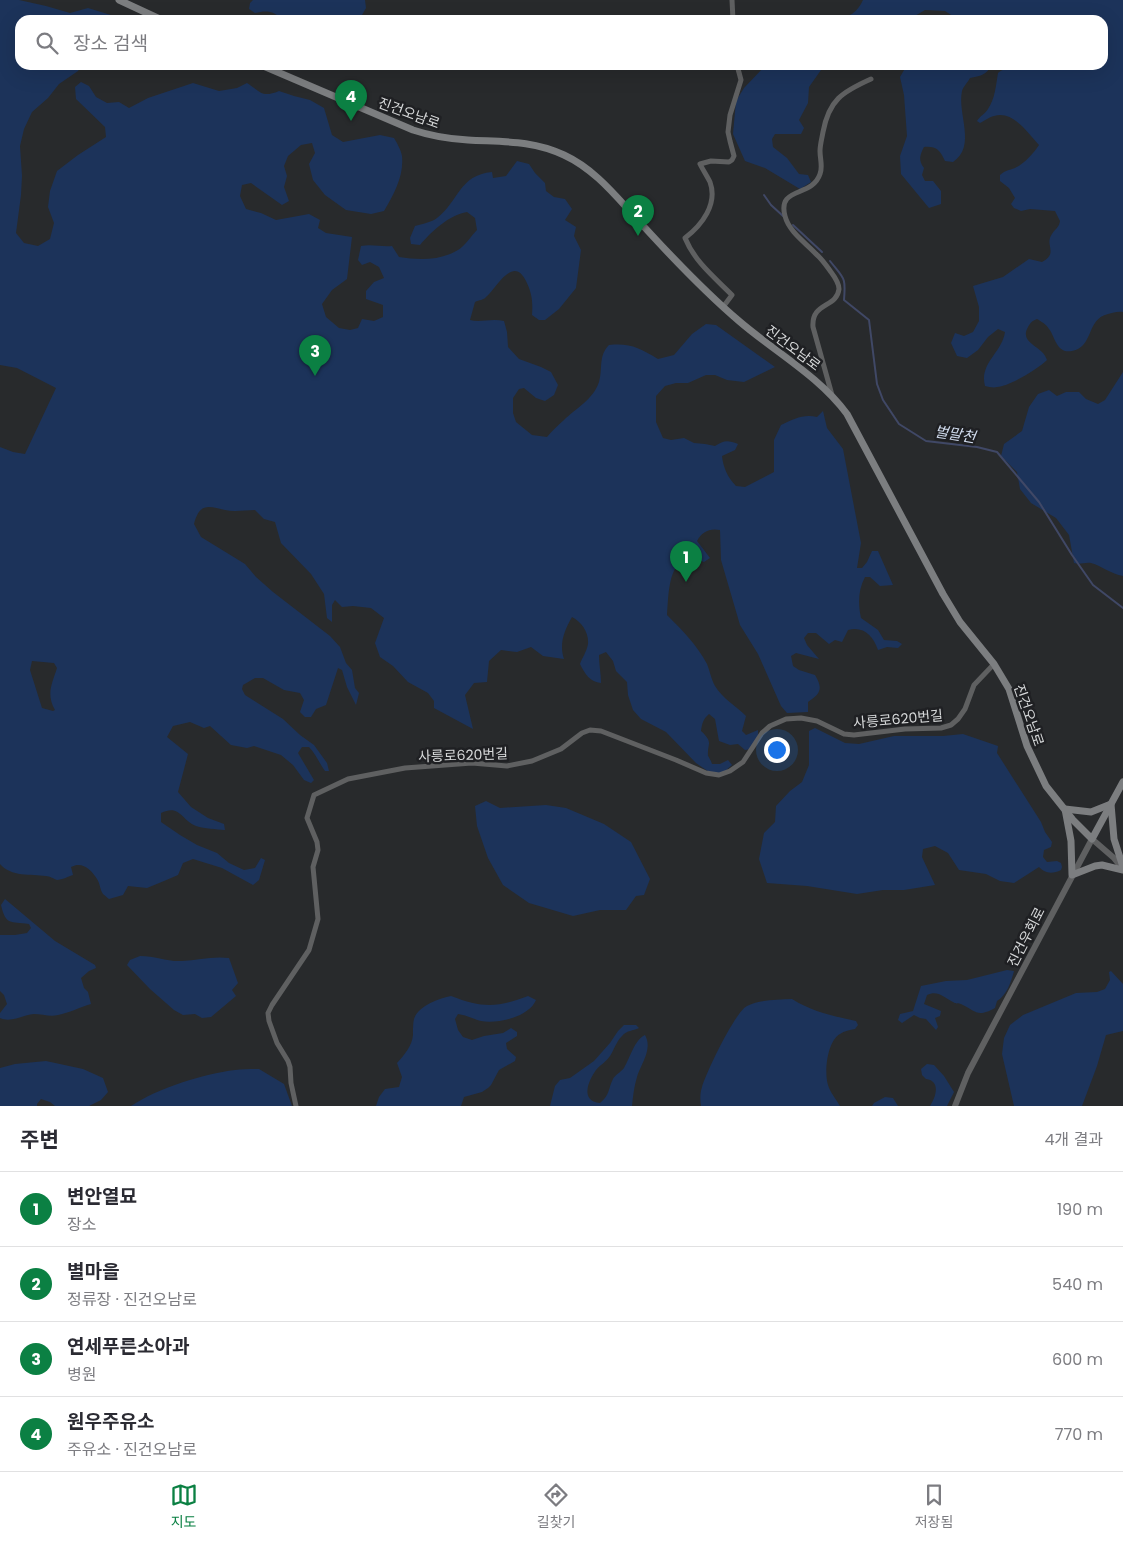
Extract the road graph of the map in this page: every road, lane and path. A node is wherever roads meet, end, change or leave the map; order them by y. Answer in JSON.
{"nodes":[{"id":1,"x":119,"y":0,"type":"edge"},
{"id":2,"x":732,"y":0,"type":"edge"},
{"id":3,"x":151,"y":15,"type":"edge"},
{"id":4,"x":733,"y":15,"type":"edge"},
{"id":5,"x":273,"y":70,"type":"edge"},
{"id":6,"x":738,"y":70,"type":"edge"},
{"id":7,"x":871,"y":80,"type":"dead end"},
{"id":8,"x":723,"y":307,"type":"junction"},
{"id":9,"x":832,"y":396,"type":"junction"},
{"id":10,"x":994,"y":664,"type":"junction"},
{"id":11,"x":1123,"y":782,"type":"edge"},
{"id":12,"x":1111,"y":804,"type":"junction"},
{"id":13,"x":1064,"y":809,"type":"junction"},
{"id":14,"x":1092,"y":839,"type":"junction"},
{"id":15,"x":1123,"y":868,"type":"edge"},
{"id":16,"x":1072,"y":875,"type":"junction"},
{"id":17,"x":296,"y":1106,"type":"edge"},
{"id":18,"x":955,"y":1106,"type":"edge"}],
"edges":[{"from":1,"to":3,"type":"main road"},
{"from":2,"to":4,"type":"street"},
{"from":5,"to":8,"type":"main road","name":"진건오남로"},
{"from":6,"to":8,"type":"street"},
{"from":7,"to":9,"type":"street"},
{"from":8,"to":9,"type":"main road","name":"진건오남로"},
{"from":9,"to":10,"type":"main road","name":"진건오남로"},
{"from":10,"to":13,"type":"main road","name":"진건오남로"},
{"from":10,"to":17,"type":"street","name":"사릉로620번길"},
{"from":11,"to":12,"type":"main road","name":"진건우회로"},
{"from":12,"to":13,"type":"main road"},
{"from":12,"to":14,"type":"main road","name":"진건우회로"},
{"from":12,"to":15,"type":"main road"},
{"from":13,"to":14,"type":"main road","name":"진건오남로"},
{"from":13,"to":16,"type":"main road"},
{"from":14,"to":15,"type":"street","name":"진건오남로"},
{"from":14,"to":16,"type":"street","name":"진건우회로"},
{"from":15,"to":16,"type":"main road"},
{"from":16,"to":18,"type":"street","name":"진건우회로"}]}
